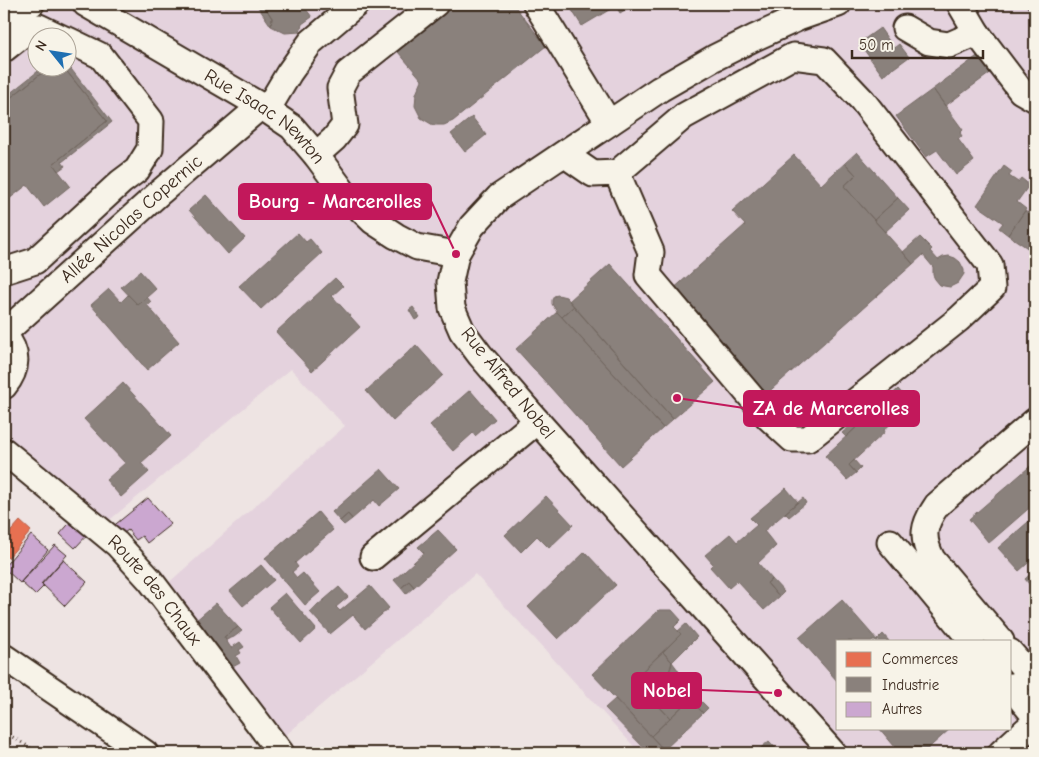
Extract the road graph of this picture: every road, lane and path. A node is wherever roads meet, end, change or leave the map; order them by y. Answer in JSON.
{"nodes":[{"id":1,"x":31,"y":4,"type":"edge"},
{"id":2,"x":86,"y":4,"type":"edge"},
{"id":3,"x":356,"y":4,"type":"edge"},
{"id":4,"x":435,"y":4,"type":"edge"},
{"id":5,"x":536,"y":4,"type":"edge"},
{"id":6,"x":838,"y":4,"type":"edge"},
{"id":7,"x":960,"y":4,"type":"edge"},
{"id":8,"x":795,"y":11,"type":"edge"},
{"id":9,"x":4,"y":21,"type":"edge"},
{"id":10,"x":905,"y":28,"type":"dead end"},
{"id":11,"x":28,"y":32,"type":"edge"},
{"id":12,"x":977,"y":32,"type":"junction"},
{"id":13,"x":78,"y":45,"type":"edge"},
{"id":14,"x":4,"y":50,"type":"edge"},
{"id":15,"x":1035,"y":98,"type":"edge"},
{"id":16,"x":264,"y":108,"type":"junction"},
{"id":17,"x":609,"y":122,"type":"junction"},
{"id":18,"x":564,"y":154,"type":"junction"},
{"id":19,"x":316,"y":155,"type":"junction"},
{"id":20,"x":137,"y":170,"type":"junction"},
{"id":21,"x":617,"y":173,"type":"junction"},
{"id":22,"x":158,"y":194,"type":"junction"},
{"id":23,"x":456,"y":254,"type":"junction"},
{"id":24,"x":4,"y":271,"type":"edge"},
{"id":25,"x":4,"y":334,"type":"edge"},
{"id":26,"x":4,"y":386,"type":"edge"},
{"id":27,"x":1035,"y":420,"type":"edge"},
{"id":28,"x":537,"y":421,"type":"junction"},
{"id":29,"x":4,"y":452,"type":"edge"},
{"id":30,"x":890,"y":542,"type":"dead end"},
{"id":31,"x":373,"y":557,"type":"dead end"},
{"id":32,"x":971,"y":640,"type":"edge"},
{"id":33,"x":1000,"y":640,"type":"edge"},
{"id":34,"x":1012,"y":654,"type":"edge"},
{"id":35,"x":4,"y":657,"type":"edge"},
{"id":36,"x":1035,"y":678,"type":"edge"},
{"id":37,"x":1012,"y":688,"type":"edge"},
{"id":38,"x":1035,"y":716,"type":"edge"},
{"id":39,"x":1035,"y":722,"type":"edge"},
{"id":40,"x":4,"y":732,"type":"edge"},
{"id":41,"x":39,"y":753,"type":"edge"},
{"id":42,"x":145,"y":753,"type":"edge"},
{"id":43,"x":281,"y":753,"type":"edge"},
{"id":44,"x":832,"y":753,"type":"edge"},
{"id":45,"x":1001,"y":753,"type":"edge"}],
"edges":[{"from":1,"to":9,"type":"street"},
{"from":2,"to":16,"type":"street","name":"Rue Isaac Newton"},
{"from":3,"to":16,"type":"street","name":"Allée Nicolas Copernic"},
{"from":4,"to":19,"type":"street"},
{"from":5,"to":17,"type":"street"},
{"from":6,"to":8,"type":"street","name":"Rue Alfred Nobel"},
{"from":7,"to":12,"type":"street"},
{"from":8,"to":17,"type":"street","name":"Rue Alfred Nobel"},
{"from":10,"to":12,"type":"street"},
{"from":11,"to":14,"type":"street"},
{"from":12,"to":15,"type":"street"},
{"from":13,"to":20,"type":"street"},
{"from":16,"to":19,"type":"street","name":"Rue Isaac Newton"},
{"from":16,"to":22,"type":"street","name":"Allée Nicolas Copernic"},
{"from":17,"to":18,"type":"street","name":"Rue Alfred Nobel"},
{"from":18,"to":21,"type":"street"},
{"from":18,"to":23,"type":"street","name":"Rue Alfred Nobel"},
{"from":19,"to":23,"type":"street","name":"Rue Isaac Newton"},
{"from":20,"to":22,"type":"street"},
{"from":20,"to":24,"type":"street"},
{"from":21,"to":21,"type":"street"},
{"from":22,"to":25,"type":"street","name":"Allée Nicolas Copernic"},
{"from":23,"to":28,"type":"street","name":"Rue Alfred Nobel"},
{"from":25,"to":26,"type":"street","name":"Allée Nicolas Copernic"},
{"from":27,"to":33,"type":"street"},
{"from":28,"to":31,"type":"street"},
{"from":28,"to":44,"type":"street","name":"Rue Alfred Nobel"},
{"from":29,"to":43,"type":"street","name":"Route des Chaux"},
{"from":30,"to":32,"type":"street"},
{"from":34,"to":36,"type":"street"},
{"from":35,"to":42,"type":"street"},
{"from":37,"to":38,"type":"street"},
{"from":39,"to":45,"type":"street"},
{"from":40,"to":41,"type":"path"}]}
